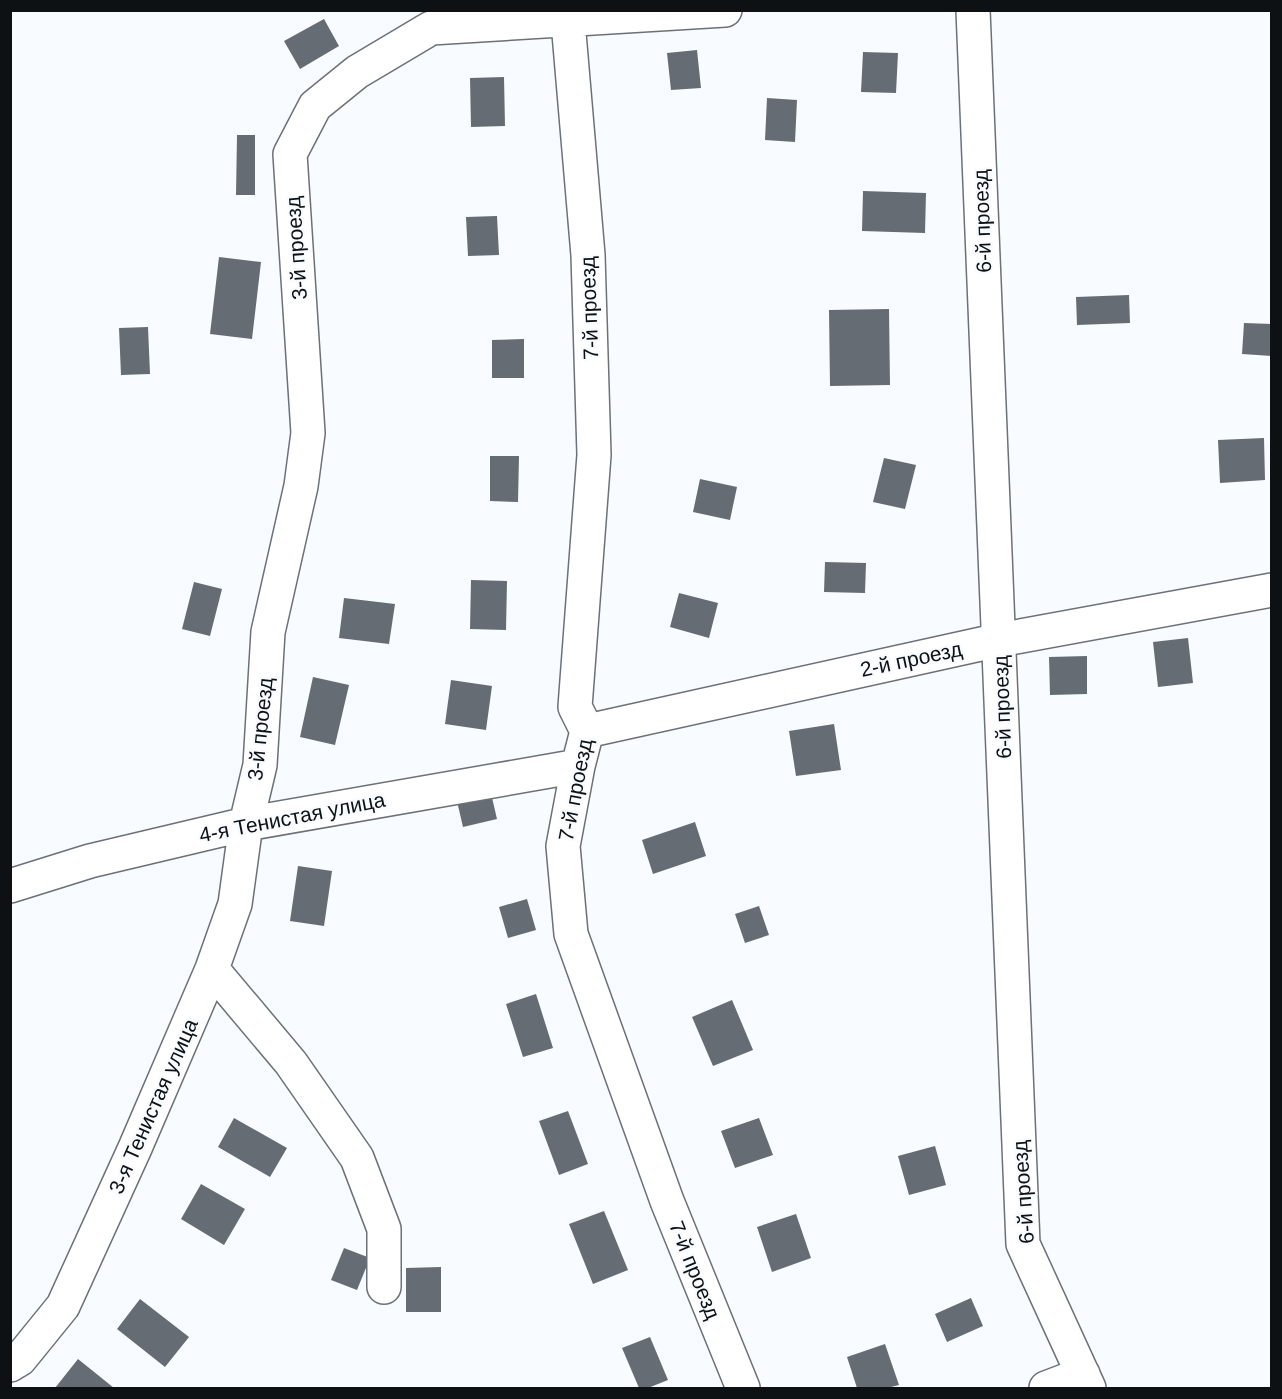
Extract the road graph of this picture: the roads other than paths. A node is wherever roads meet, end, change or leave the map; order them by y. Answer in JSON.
{"nodes":[{"id":1,"x":725,"y":10,"type":"edge"},
{"id":2,"x":973,"y":10,"type":"edge"},
{"id":3,"x":567,"y":15,"type":"edge"},
{"id":4,"x":1272,"y":590,"type":"edge"},
{"id":5,"x":999,"y":640,"type":"junction"},
{"id":6,"x":587,"y":731,"type":"junction"},
{"id":7,"x":578,"y":766,"type":"junction"},
{"id":8,"x":246,"y":824,"type":"junction"},
{"id":9,"x":10,"y":885,"type":"edge"},
{"id":10,"x":212,"y":969,"type":"junction"},
{"id":11,"x":384,"y":1287,"type":"dead end"},
{"id":12,"x":10,"y":1365,"type":"edge"},
{"id":13,"x":1086,"y":1382,"type":"edge"},
{"id":14,"x":743,"y":1389,"type":"edge"},
{"id":15,"x":1046,"y":1389,"type":"edge"}],
"edges":[{"from":1,"to":3,"type":"street","name":"3-й проезд"},
{"from":2,"to":5,"type":"street","name":"6-й проезд"},
{"from":3,"to":6,"type":"street","name":"7-й проезд"},
{"from":3,"to":8,"type":"street","name":"3-й проезд"},
{"from":4,"to":5,"type":"street","name":"2-й проезд"},
{"from":5,"to":6,"type":"street","name":"2-й проезд"},
{"from":5,"to":13,"type":"street","name":"6-й проезд"},
{"from":6,"to":7,"type":"street","name":"7-й проезд"},
{"from":7,"to":8,"type":"street","name":"4-я Тенистая улица"},
{"from":7,"to":14,"type":"street","name":"7-й проезд"},
{"from":8,"to":9,"type":"street","name":"4-я Тенистая улица"},
{"from":8,"to":10,"type":"street","name":"3-я Тенистая улица"},
{"from":10,"to":11,"type":"street"},
{"from":10,"to":12,"type":"street","name":"3-я Тенистая улица"},
{"from":13,"to":15,"type":"street"}]}
